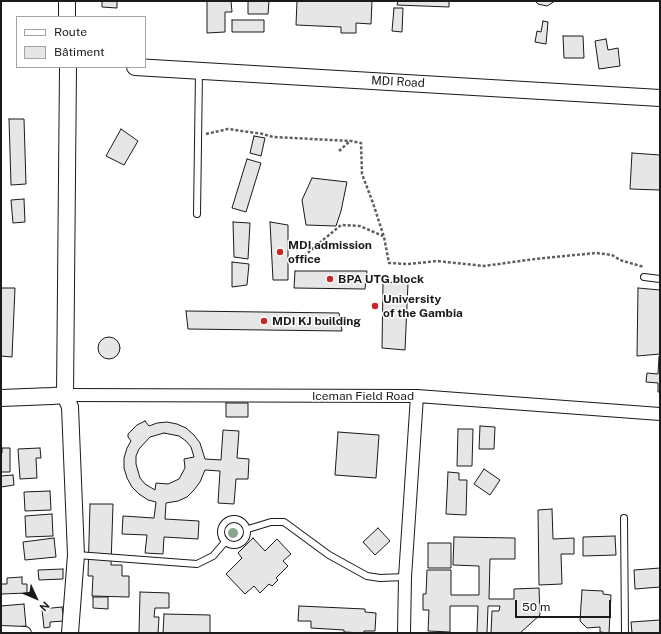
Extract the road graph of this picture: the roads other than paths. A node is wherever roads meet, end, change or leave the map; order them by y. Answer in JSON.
{"nodes":[{"id":1,"x":67,"y":1,"type":"edge"},
{"id":2,"x":67,"y":16,"type":"edge"},
{"id":3,"x":68,"y":68,"type":"edge"},
{"id":4,"x":146,"y":68,"type":"edge"},
{"id":5,"x":199,"y":71,"type":"junction"},
{"id":6,"x":660,"y":98,"type":"edge"},
{"id":7,"x":197,"y":214,"type":"dead end"},
{"id":8,"x":644,"y":277,"type":"dead end"},
{"id":9,"x":660,"y":279,"type":"edge"},
{"id":10,"x":65,"y":395,"type":"junction"},
{"id":11,"x":416,"y":396,"type":"junction"},
{"id":12,"x":1,"y":398,"type":"edge"},
{"id":13,"x":660,"y":414,"type":"edge"},
{"id":14,"x":624,"y":518,"type":"dead end"},
{"id":15,"x":248,"y":529,"type":"junction"},
{"id":16,"x":225,"y":542,"type":"junction"},
{"id":17,"x":76,"y":555,"type":"junction"},
{"id":18,"x":405,"y":577,"type":"junction"},
{"id":19,"x":1,"y":632,"type":"edge"},
{"id":20,"x":24,"y":633,"type":"edge"},
{"id":21,"x":70,"y":633,"type":"edge"},
{"id":22,"x":404,"y":633,"type":"edge"},
{"id":23,"x":625,"y":633,"type":"edge"}],
"edges":[{"from":1,"to":2,"type":"street"},
{"from":3,"to":10,"type":"street"},
{"from":4,"to":5,"type":"street","name":"MDI Road"},
{"from":5,"to":6,"type":"street","name":"MDI Road"},
{"from":5,"to":7,"type":"lane"},
{"from":8,"to":9,"type":"lane"},
{"from":10,"to":11,"type":"street","name":"Iceman Field Road"},
{"from":10,"to":12,"type":"street"},
{"from":10,"to":17,"type":"street"},
{"from":11,"to":13,"type":"street","name":"Iceman Field Road"},
{"from":11,"to":18,"type":"street"},
{"from":14,"to":23,"type":"lane"},
{"from":15,"to":16,"type":"lane"},
{"from":15,"to":16,"type":"lane"},
{"from":15,"to":18,"type":"lane"},
{"from":16,"to":17,"type":"lane"},
{"from":17,"to":21,"type":"street"},
{"from":18,"to":22,"type":"street"},
{"from":19,"to":20,"type":"street"}]}
